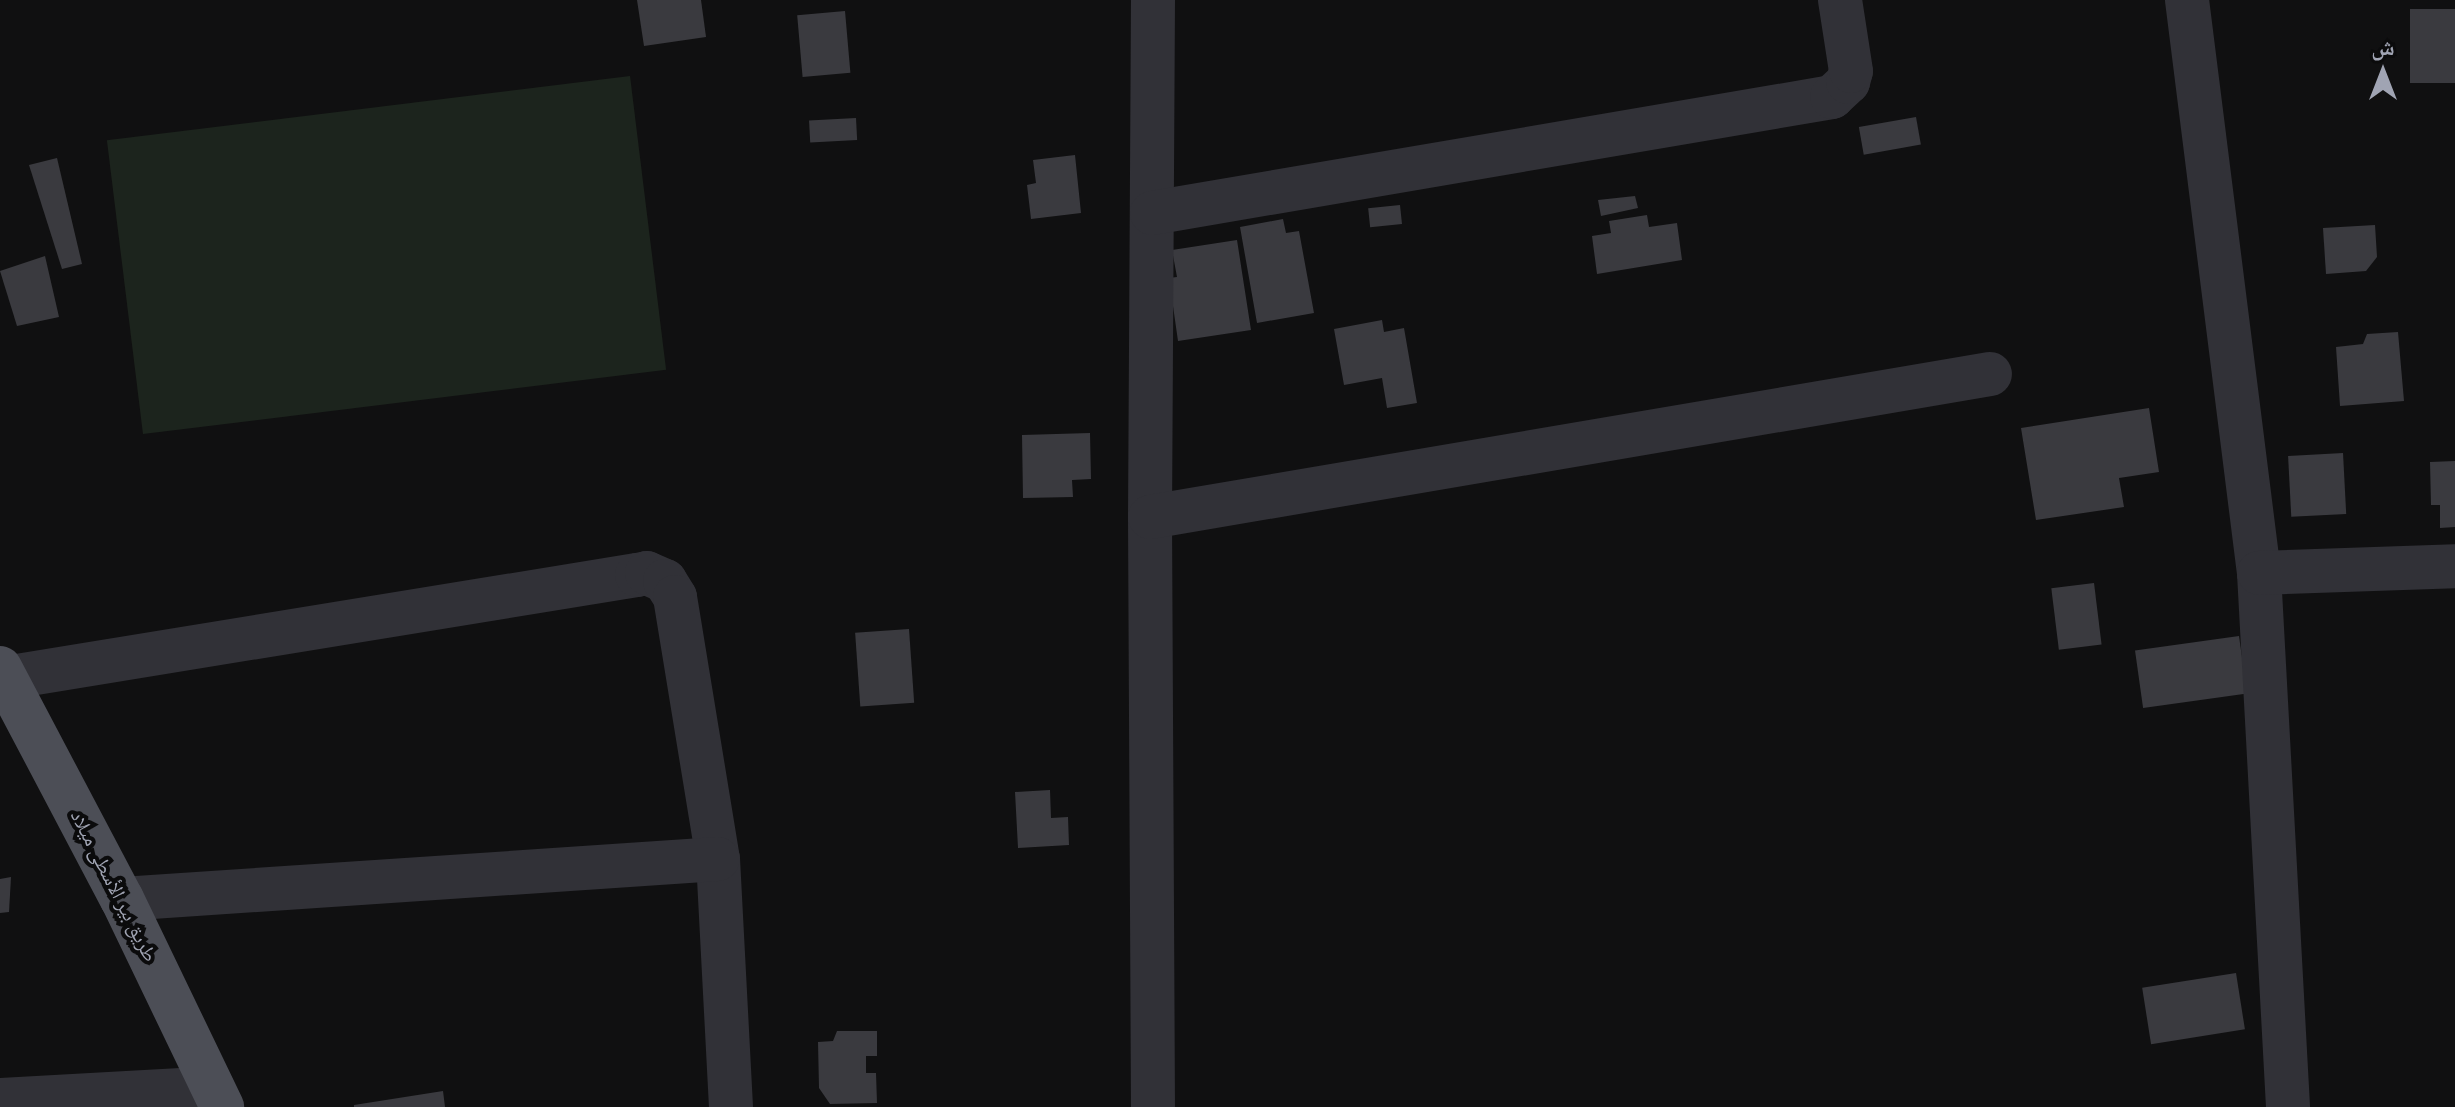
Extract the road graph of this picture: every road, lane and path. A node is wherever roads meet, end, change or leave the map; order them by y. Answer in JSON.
{"nodes":[{"id":1,"x":1153,"y":0,"type":"edge"},
{"id":2,"x":1840,"y":0,"type":"edge"},
{"id":3,"x":2187,"y":0,"type":"edge"},
{"id":4,"x":1152,"y":213,"type":"junction"},
{"id":5,"x":1990,"y":374,"type":"dead end"},
{"id":6,"x":1150,"y":517,"type":"junction"},
{"id":7,"x":2455,"y":566,"type":"edge"},
{"id":8,"x":2259,"y":573,"type":"junction"},
{"id":9,"x":2,"y":673,"type":"edge"},
{"id":10,"x":718,"y":859,"type":"junction"},
{"id":11,"x":122,"y":899,"type":"junction"},
{"id":12,"x":217,"y":1097,"type":"edge"},
{"id":13,"x":0,"y":1100,"type":"edge"},
{"id":14,"x":731,"y":1107,"type":"edge"},
{"id":15,"x":1153,"y":1107,"type":"edge"},
{"id":16,"x":2288,"y":1107,"type":"edge"}],
"edges":[{"from":1,"to":4,"type":"street"},
{"from":2,"to":4,"type":"street"},
{"from":3,"to":8,"type":"street"},
{"from":4,"to":6,"type":"street"},
{"from":5,"to":6,"type":"street"},
{"from":6,"to":15,"type":"street"},
{"from":7,"to":8,"type":"street"},
{"from":8,"to":16,"type":"street"},
{"from":9,"to":10,"type":"street"},
{"from":9,"to":11,"type":"main road","name":"طريق بير الأسطى ميلاد"},
{"from":10,"to":11,"type":"street"},
{"from":10,"to":14,"type":"street"},
{"from":11,"to":12,"type":"main road","name":"طريق بير الأسطى ميلاد"},
{"from":12,"to":13,"type":"street"}]}
